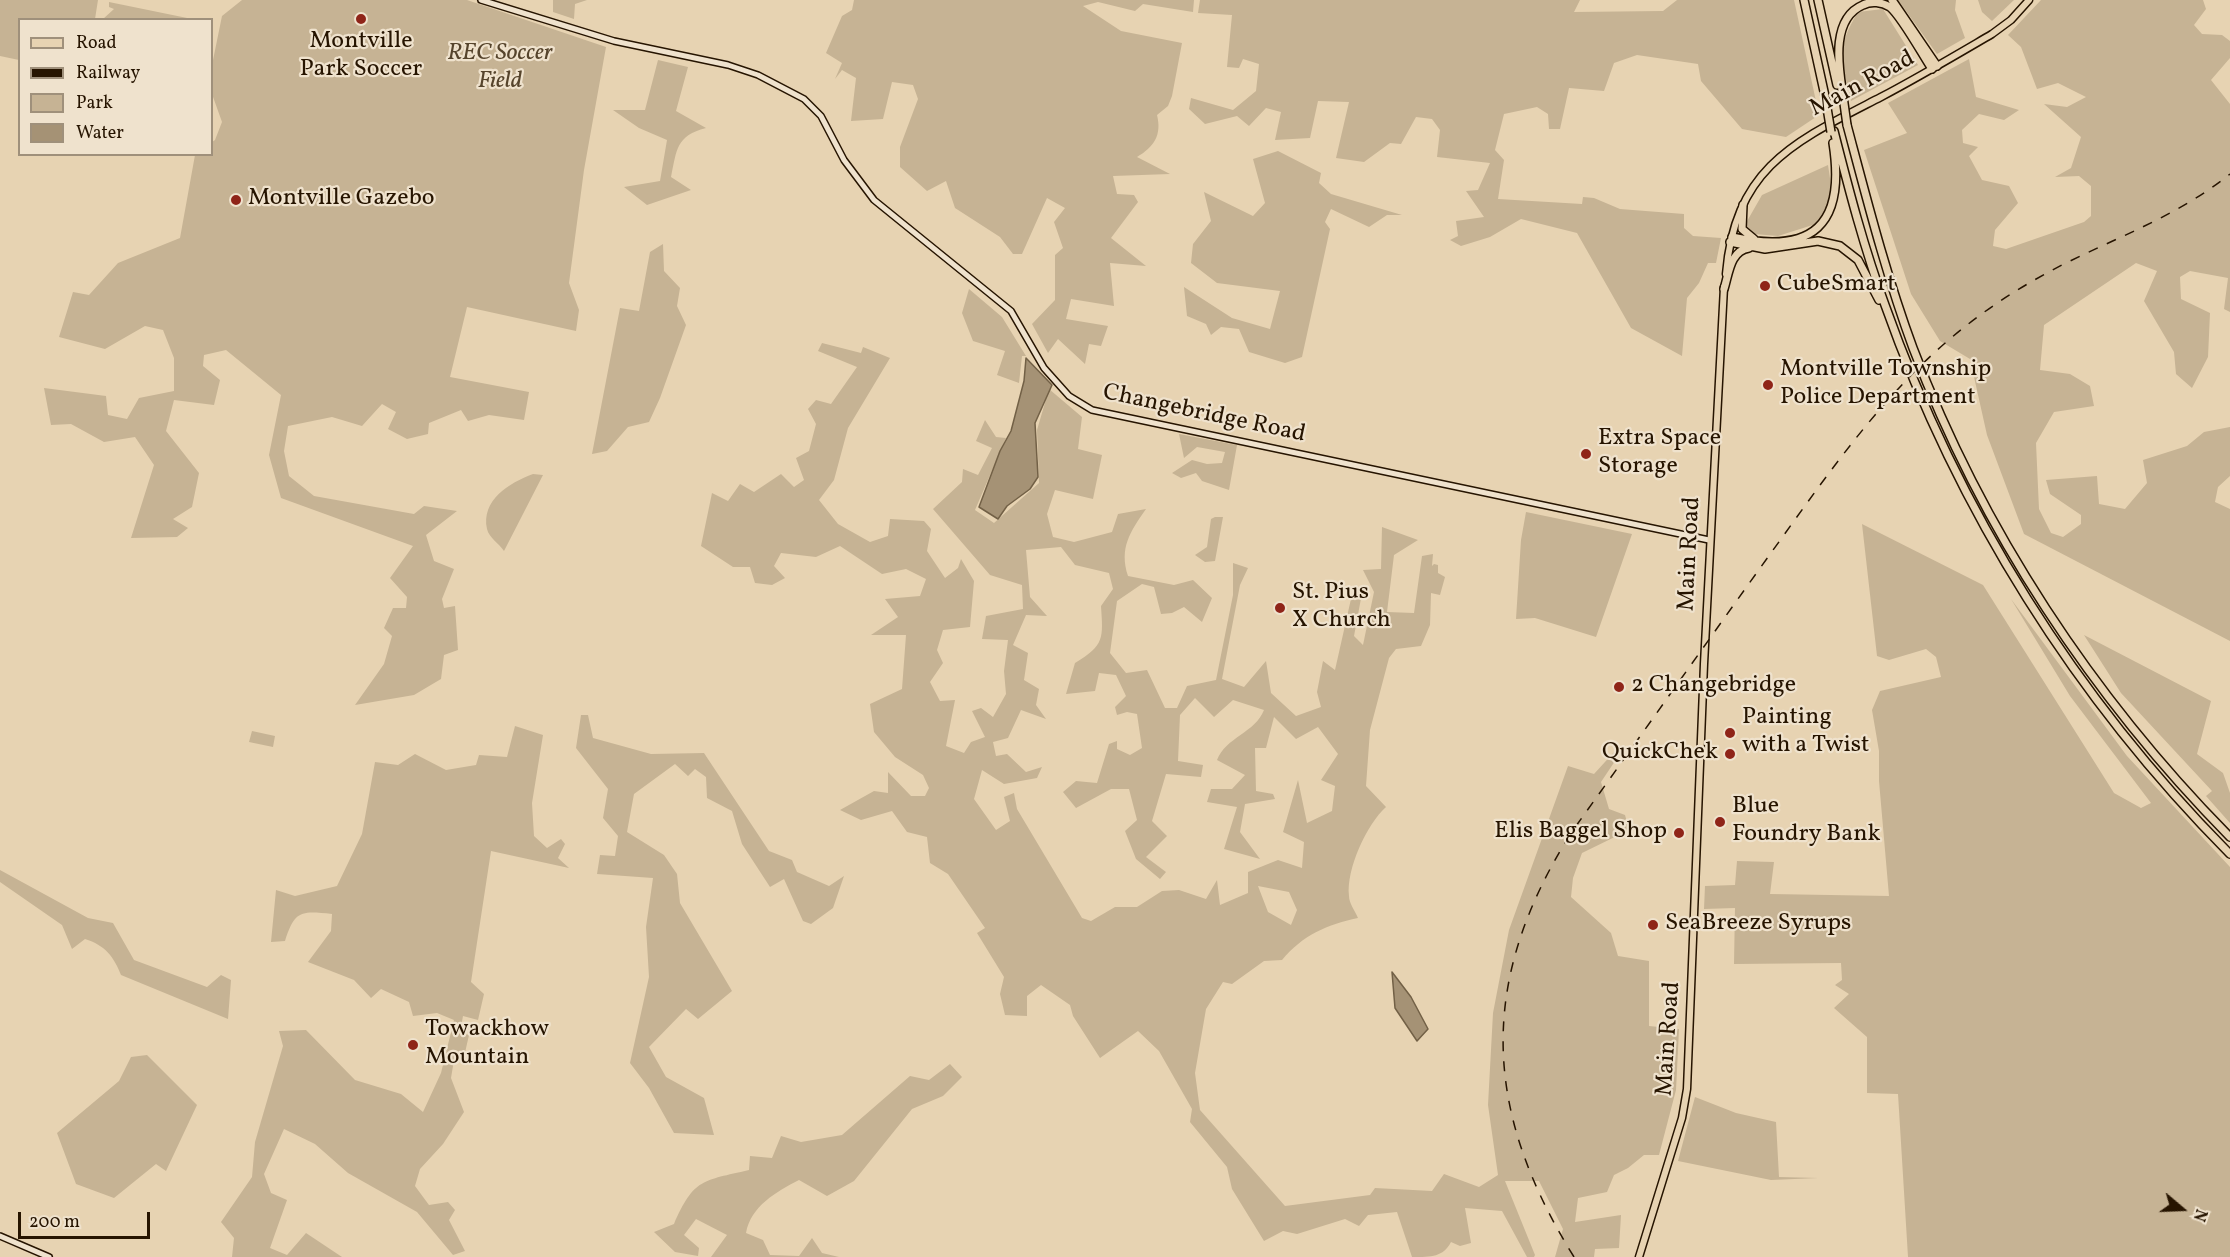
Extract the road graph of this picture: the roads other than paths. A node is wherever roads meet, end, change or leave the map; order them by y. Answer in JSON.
{"nodes":[{"id":1,"x":481,"y":0,"type":"edge"},
{"id":2,"x":1804,"y":0,"type":"edge"},
{"id":3,"x":1818,"y":0,"type":"edge"},
{"id":4,"x":1893,"y":0,"type":"edge"},
{"id":5,"x":2029,"y":0,"type":"edge"},
{"id":6,"x":1934,"y":67,"type":"junction"},
{"id":7,"x":1840,"y":90,"type":"junction"},
{"id":8,"x":1832,"y":132,"type":"junction"},
{"id":9,"x":1743,"y":205,"type":"junction"},
{"id":10,"x":1731,"y":239,"type":"junction"},
{"id":11,"x":1765,"y":243,"type":"junction"},
{"id":12,"x":1753,"y":248,"type":"junction"},
{"id":13,"x":1724,"y":289,"type":"junction"},
{"id":14,"x":1902,"y":352,"type":"junction"},
{"id":15,"x":1709,"y":540,"type":"junction"},
{"id":16,"x":2230,"y":837,"type":"edge"},
{"id":17,"x":2230,"y":854,"type":"edge"},
{"id":18,"x":0,"y":1236,"type":"edge"},
{"id":19,"x":49,"y":1257,"type":"edge"},
{"id":20,"x":1639,"y":1257,"type":"edge"}],
"edges":[{"from":1,"to":15,"type":"main road","name":"Changebridge Road"},
{"from":2,"to":8,"type":"highway","bridge":true},
{"from":3,"to":7,"type":"highway"},
{"from":4,"to":6,"type":"highway"},
{"from":5,"to":6,"type":"main road","name":"Main Road"},
{"from":6,"to":7,"type":"highway"},
{"from":6,"to":9,"type":"main road","name":"Main Road"},
{"from":7,"to":16,"type":"highway","bridge":true},
{"from":8,"to":11,"type":"highway"},
{"from":8,"to":14,"type":"highway"},
{"from":9,"to":10,"type":"main road","name":"Main Road"},
{"from":9,"to":11,"type":"highway"},
{"from":10,"to":11,"type":"highway"},
{"from":10,"to":12,"type":"highway"},
{"from":10,"to":13,"type":"main road","name":"Main Road"},
{"from":12,"to":13,"type":"highway"},
{"from":12,"to":14,"type":"highway"},
{"from":13,"to":15,"type":"main road","name":"Main Road"},
{"from":14,"to":17,"type":"highway"},
{"from":15,"to":20,"type":"main road","name":"Main Road"},
{"from":18,"to":19,"type":"main road"}]}
